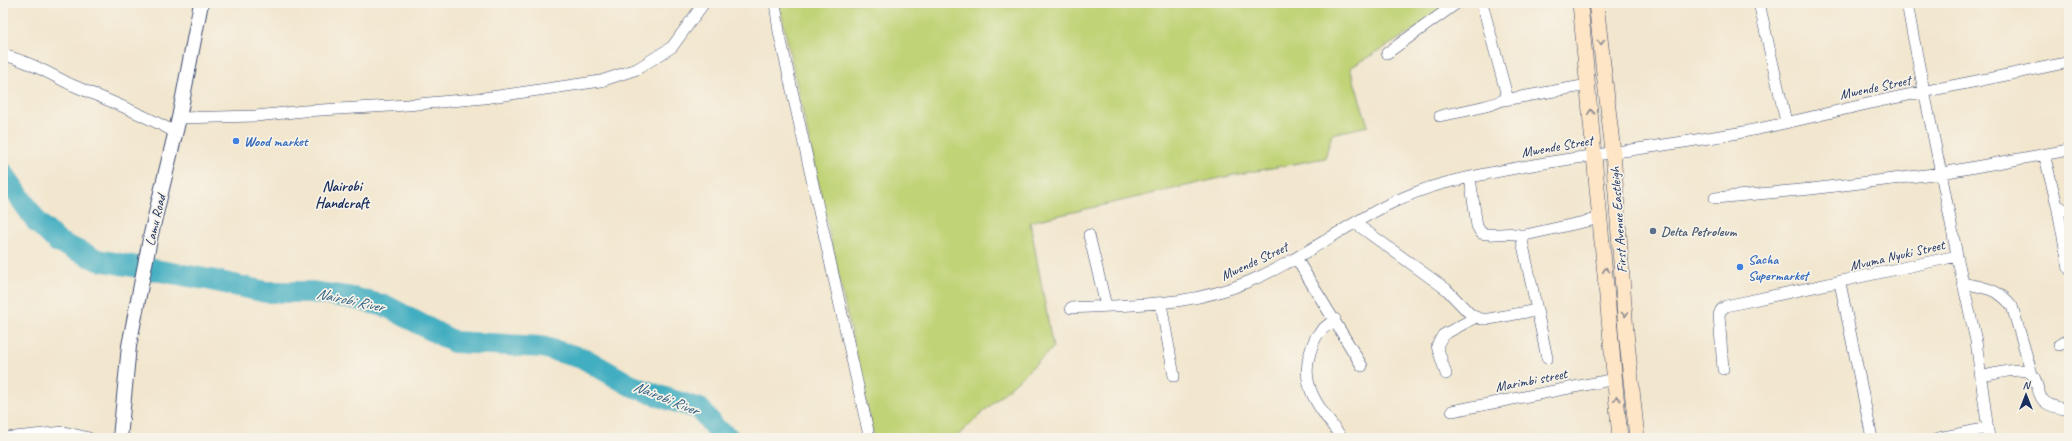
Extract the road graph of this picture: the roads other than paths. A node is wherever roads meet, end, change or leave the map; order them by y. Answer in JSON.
{"nodes":[{"id":1,"x":201,"y":3,"type":"edge"},
{"id":2,"x":704,"y":3,"type":"edge"},
{"id":3,"x":775,"y":3,"type":"edge"},
{"id":4,"x":1457,"y":3,"type":"edge"},
{"id":5,"x":1482,"y":3,"type":"edge"},
{"id":6,"x":1580,"y":3,"type":"edge"},
{"id":7,"x":1596,"y":3,"type":"edge"},
{"id":8,"x":1759,"y":3,"type":"edge"},
{"id":9,"x":1907,"y":3,"type":"edge"},
{"id":10,"x":1387,"y":53,"type":"dead end"},
{"id":11,"x":3,"y":56,"type":"edge"},
{"id":12,"x":2069,"y":62,"type":"edge"},
{"id":13,"x":1588,"y":85,"type":"junction"},
{"id":14,"x":1922,"y":92,"type":"junction"},
{"id":15,"x":1504,"y":100,"type":"junction"},
{"id":16,"x":1440,"y":116,"type":"dead end"},
{"id":17,"x":179,"y":118,"type":"junction"},
{"id":18,"x":1786,"y":122,"type":"junction"},
{"id":19,"x":176,"y":133,"type":"junction"},
{"id":20,"x":2069,"y":150,"type":"edge"},
{"id":21,"x":1613,"y":152,"type":"junction"},
{"id":22,"x":1595,"y":154,"type":"junction"},
{"id":23,"x":2044,"y":154,"type":"junction"},
{"id":24,"x":1942,"y":173,"type":"junction"},
{"id":25,"x":1470,"y":178,"type":"junction"},
{"id":26,"x":1715,"y":198,"type":"dead end"},
{"id":27,"x":2057,"y":205,"type":"junction"},
{"id":28,"x":2069,"y":209,"type":"edge"},
{"id":29,"x":1601,"y":218,"type":"junction"},
{"id":30,"x":1355,"y":223,"type":"junction"},
{"id":31,"x":1089,"y":235,"type":"dead end"},
{"id":32,"x":1521,"y":236,"type":"junction"},
{"id":33,"x":1957,"y":256,"type":"junction"},
{"id":34,"x":1296,"y":258,"type":"junction"},
{"id":35,"x":2069,"y":270,"type":"edge"},
{"id":36,"x":1840,"y":283,"type":"junction"},
{"id":37,"x":1963,"y":283,"type":"junction"},
{"id":38,"x":1161,"y":304,"type":"junction"},
{"id":39,"x":1106,"y":306,"type":"junction"},
{"id":40,"x":1071,"y":308,"type":"dead end"},
{"id":41,"x":1537,"y":310,"type":"junction"},
{"id":42,"x":1476,"y":317,"type":"junction"},
{"id":43,"x":1335,"y":319,"type":"junction"},
{"id":44,"x":1548,"y":358,"type":"dead end"},
{"id":45,"x":1362,"y":366,"type":"dead end"},
{"id":46,"x":1723,"y":369,"type":"dead end"},
{"id":47,"x":1446,"y":374,"type":"dead end"},
{"id":48,"x":2032,"y":374,"type":"junction"},
{"id":49,"x":1174,"y":376,"type":"dead end"},
{"id":50,"x":1982,"y":376,"type":"junction"},
{"id":51,"x":1615,"y":379,"type":"junction"},
{"id":52,"x":2069,"y":410,"type":"edge"},
{"id":53,"x":1452,"y":411,"type":"dead end"},
{"id":54,"x":868,"y":431,"type":"dead end"},
{"id":55,"x":1989,"y":433,"type":"edge"},
{"id":56,"x":4,"y":438,"type":"edge"},
{"id":57,"x":89,"y":438,"type":"edge"},
{"id":58,"x":120,"y":438,"type":"edge"},
{"id":59,"x":1342,"y":438,"type":"edge"},
{"id":60,"x":1620,"y":438,"type":"edge"},
{"id":61,"x":1637,"y":438,"type":"edge"},
{"id":62,"x":1872,"y":438,"type":"edge"},
{"id":63,"x":1939,"y":438,"type":"edge"}],
"edges":[{"from":1,"to":17,"type":"street","name":"Lamu Road"},
{"from":2,"to":17,"type":"street"},
{"from":3,"to":54,"type":"street"},
{"from":4,"to":10,"type":"street"},
{"from":5,"to":15,"type":"street"},
{"from":6,"to":13,"type":"main road","name":"First Avenue Eastleigh"},
{"from":7,"to":21,"type":"main road","name":"First Avenue Eastleigh","one_way":true},
{"from":8,"to":18,"type":"street"},
{"from":9,"to":14,"type":"street","name":"Mvuma Nyuki Street"},
{"from":11,"to":19,"type":"street"},
{"from":12,"to":14,"type":"street","name":"Mwende Street"},
{"from":13,"to":15,"type":"street"},
{"from":22,"to":13,"type":"main road","name":"First Avenue Eastleigh","one_way":true},
{"from":14,"to":18,"type":"street","name":"Mwende Street"},
{"from":14,"to":24,"type":"street","name":"Mvuma Nyuki Street"},
{"from":15,"to":16,"type":"street"},
{"from":17,"to":19,"type":"street","name":"Lamu Road"},
{"from":18,"to":21,"type":"street","name":"Mwende Street"},
{"from":19,"to":58,"type":"street","name":"Lamu Road"},
{"from":20,"to":23,"type":"street"},
{"from":21,"to":22,"type":"street","name":"Mwende Street"},
{"from":21,"to":61,"type":"main road","name":"First Avenue Eastleigh","one_way":true},
{"from":22,"to":25,"type":"street","name":"Mwende Street"},
{"from":22,"to":29,"type":"main road","name":"First Avenue Eastleigh"},
{"from":23,"to":24,"type":"street"},
{"from":23,"to":27,"type":"street"},
{"from":24,"to":26,"type":"street"},
{"from":24,"to":33,"type":"street","name":"Mvuma Nyuki Street"},
{"from":25,"to":30,"type":"street","name":"Mwende Street"},
{"from":25,"to":32,"type":"street"},
{"from":27,"to":28,"type":"street"},
{"from":27,"to":35,"type":"street"},
{"from":29,"to":32,"type":"street"},
{"from":51,"to":29,"type":"main road","name":"First Avenue Eastleigh","one_way":true},
{"from":30,"to":34,"type":"street","name":"Mwende Street"},
{"from":30,"to":42,"type":"street"},
{"from":31,"to":39,"type":"street"},
{"from":32,"to":41,"type":"street"},
{"from":33,"to":36,"type":"street","name":"Mvuma Nyuki Street"},
{"from":33,"to":37,"type":"street"},
{"from":34,"to":38,"type":"street","name":"Mwende Street"},
{"from":34,"to":43,"type":"street"},
{"from":36,"to":46,"type":"street","name":"Mvuma Nyuki Street"},
{"from":36,"to":62,"type":"street"},
{"from":37,"to":48,"type":"street"},
{"from":37,"to":50,"type":"street"},
{"from":38,"to":39,"type":"street","name":"Mwende Street"},
{"from":38,"to":49,"type":"street"},
{"from":39,"to":40,"type":"street","name":"Mwende Street"},
{"from":41,"to":42,"type":"street"},
{"from":41,"to":44,"type":"street"},
{"from":42,"to":47,"type":"street"},
{"from":43,"to":45,"type":"street"},
{"from":43,"to":59,"type":"street"},
{"from":48,"to":50,"type":"street"},
{"from":48,"to":52,"type":"street"},
{"from":50,"to":55,"type":"street"},
{"from":51,"to":53,"type":"street","name":"Marimbi street"},
{"from":60,"to":51,"type":"main road","name":"First Avenue Eastleigh","one_way":true},
{"from":55,"to":63,"type":"street"},
{"from":56,"to":57,"type":"street"}]}
